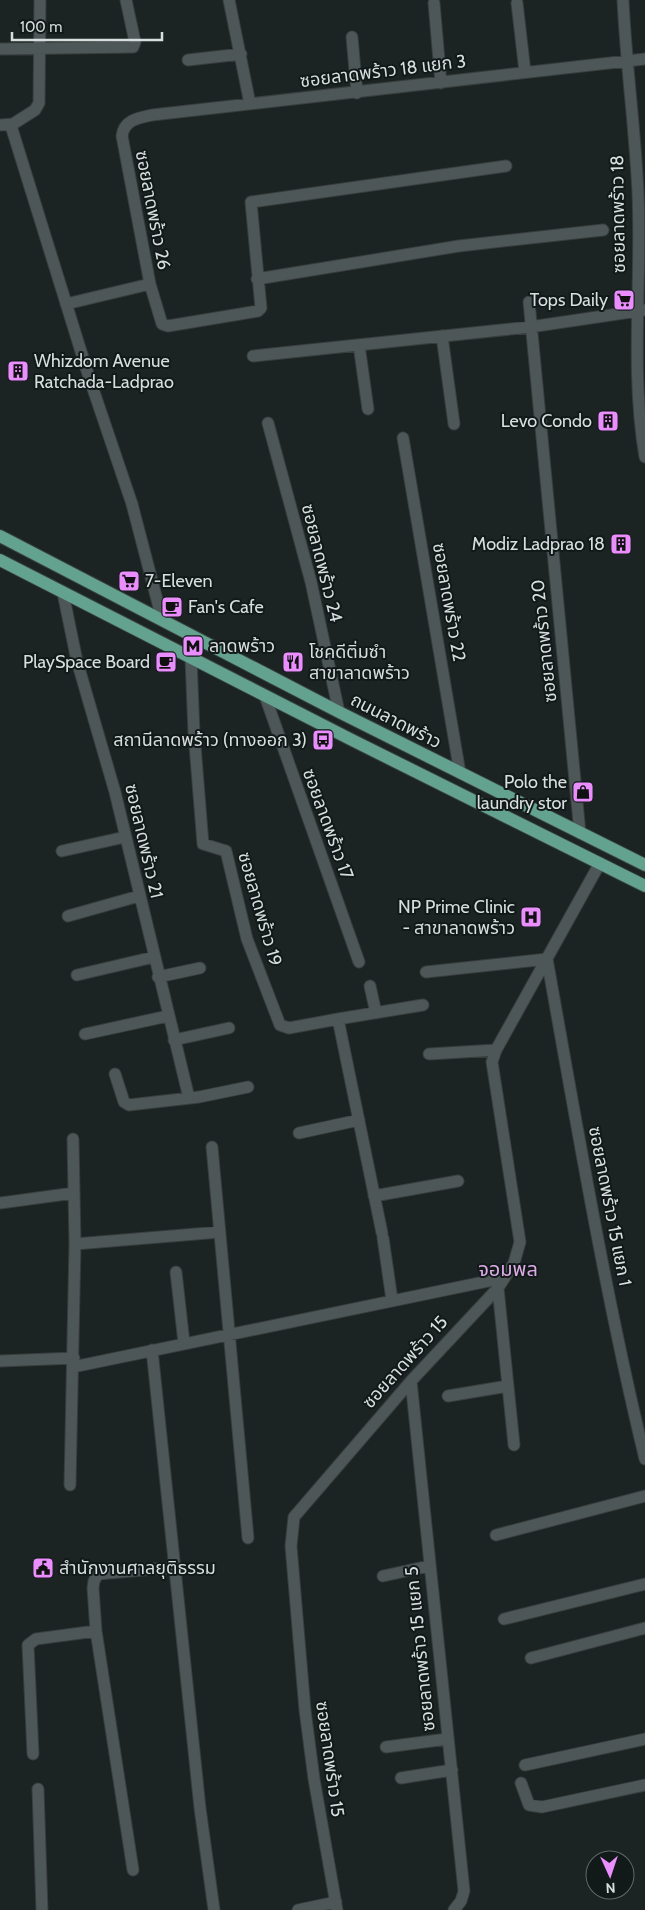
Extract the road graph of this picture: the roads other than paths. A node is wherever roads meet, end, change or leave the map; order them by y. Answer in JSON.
{"nodes":[{"id":1,"x":40,"y":0,"type":"edge"},
{"id":2,"x":126,"y":0,"type":"edge"},
{"id":3,"x":229,"y":0,"type":"edge"},
{"id":4,"x":623,"y":0,"type":"edge"},
{"id":5,"x":517,"y":2,"type":"dead end"},
{"id":6,"x":434,"y":3,"type":"dead end"},
{"id":7,"x":352,"y":37,"type":"dead end"},
{"id":8,"x":0,"y":49,"type":"edge"},
{"id":9,"x":41,"y":49,"type":"junction"},
{"id":10,"x":241,"y":54,"type":"junction"},
{"id":11,"x":645,"y":59,"type":"edge"},
{"id":12,"x":188,"y":60,"type":"dead end"},
{"id":13,"x":626,"y":60,"type":"junction"},
{"id":14,"x":526,"y":72,"type":"junction"},
{"id":15,"x":441,"y":83,"type":"junction"},
{"id":16,"x":357,"y":92,"type":"junction"},
{"id":17,"x":250,"y":104,"type":"junction"},
{"id":18,"x":0,"y":124,"type":"edge"},
{"id":19,"x":13,"y":124,"type":"junction"},
{"id":20,"x":639,"y":138,"type":"edge"},
{"id":21,"x":506,"y":166,"type":"dead end"},
{"id":22,"x":641,"y":194,"type":"edge"},
{"id":23,"x":603,"y":230,"type":"dead end"},
{"id":24,"x":257,"y":279,"type":"junction"},
{"id":25,"x":150,"y":284,"type":"junction"},
{"id":26,"x":529,"y":302,"type":"dead end"},
{"id":27,"x":66,"y":304,"type":"junction"},
{"id":28,"x":641,"y":311,"type":"edge"},
{"id":29,"x":530,"y":327,"type":"junction"},
{"id":30,"x":442,"y":336,"type":"junction"},
{"id":31,"x":358,"y":345,"type":"junction"},
{"id":32,"x":253,"y":356,"type":"dead end"},
{"id":33,"x":368,"y":409,"type":"dead end"},
{"id":34,"x":268,"y":423,"type":"dead end"},
{"id":35,"x":454,"y":424,"type":"dead end"},
{"id":36,"x":403,"y":438,"type":"dead end"},
{"id":37,"x":645,"y":457,"type":"edge"},
{"id":38,"x":0,"y":536,"type":"edge"},
{"id":39,"x":0,"y":560,"type":"edge"},
{"id":40,"x":64,"y":593,"type":"junction"},
{"id":41,"x":162,"y":619,"type":"junction"},
{"id":42,"x":191,"y":659,"type":"junction"},
{"id":43,"x":265,"y":696,"type":"junction"},
{"id":44,"x":339,"y":712,"type":"junction"},
{"id":45,"x":460,"y":773,"type":"junction"},
{"id":46,"x":580,"y":833,"type":"junction"},
{"id":47,"x":125,"y":837,"type":"junction"},
{"id":48,"x":609,"y":847,"type":"junction"},
{"id":49,"x":571,"y":849,"type":"junction"},
{"id":50,"x":62,"y":851,"type":"dead end"},
{"id":51,"x":600,"y":863,"type":"junction"},
{"id":52,"x":645,"y":865,"type":"edge"},
{"id":53,"x":645,"y":886,"type":"edge"},
{"id":54,"x":139,"y":896,"type":"junction"},
{"id":55,"x":68,"y":916,"type":"dead end"},
{"id":56,"x":154,"y":957,"type":"junction"},
{"id":57,"x":546,"y":959,"type":"junction"},
{"id":58,"x":359,"y":962,"type":"dead end"},
{"id":59,"x":200,"y":968,"type":"dead end"},
{"id":60,"x":426,"y":972,"type":"dead end"},
{"id":61,"x":77,"y":975,"type":"dead end"},
{"id":62,"x":158,"y":977,"type":"junction"},
{"id":63,"x":370,"y":986,"type":"dead end"},
{"id":64,"x":423,"y":1005,"type":"dead end"},
{"id":65,"x":376,"y":1012,"type":"junction"},
{"id":66,"x":168,"y":1016,"type":"junction"},
{"id":67,"x":338,"y":1019,"type":"junction"},
{"id":68,"x":229,"y":1028,"type":"dead end"},
{"id":69,"x":85,"y":1034,"type":"dead end"},
{"id":70,"x":174,"y":1040,"type":"junction"},
{"id":71,"x":496,"y":1050,"type":"junction"},
{"id":72,"x":430,"y":1054,"type":"dead end"},
{"id":73,"x":116,"y":1074,"type":"dead end"},
{"id":74,"x":248,"y":1086,"type":"dead end"},
{"id":75,"x":189,"y":1098,"type":"junction"},
{"id":76,"x":359,"y":1120,"type":"junction"},
{"id":77,"x":299,"y":1133,"type":"dead end"},
{"id":78,"x":73,"y":1139,"type":"dead end"},
{"id":79,"x":212,"y":1147,"type":"dead end"},
{"id":80,"x":458,"y":1180,"type":"dead end"},
{"id":81,"x":74,"y":1193,"type":"junction"},
{"id":82,"x":374,"y":1196,"type":"junction"},
{"id":83,"x":0,"y":1204,"type":"edge"},
{"id":84,"x":220,"y":1232,"type":"junction"},
{"id":85,"x":74,"y":1244,"type":"junction"},
{"id":86,"x":176,"y":1272,"type":"dead end"},
{"id":87,"x":501,"y":1283,"type":"junction"},
{"id":88,"x":392,"y":1300,"type":"junction"},
{"id":89,"x":229,"y":1333,"type":"junction"},
{"id":90,"x":184,"y":1343,"type":"junction"},
{"id":91,"x":152,"y":1350,"type":"junction"},
{"id":92,"x":0,"y":1361,"type":"edge"},
{"id":93,"x":73,"y":1362,"type":"junction"},
{"id":94,"x":410,"y":1381,"type":"junction"},
{"id":95,"x":508,"y":1386,"type":"junction"},
{"id":96,"x":448,"y":1396,"type":"dead end"},
{"id":97,"x":514,"y":1445,"type":"dead end"},
{"id":98,"x":645,"y":1459,"type":"edge"},
{"id":99,"x":70,"y":1485,"type":"dead end"},
{"id":100,"x":645,"y":1496,"type":"edge"},
{"id":101,"x":496,"y":1535,"type":"dead end"},
{"id":102,"x":248,"y":1538,"type":"dead end"},
{"id":103,"x":428,"y":1566,"type":"junction"},
{"id":104,"x":176,"y":1567,"type":"junction"},
{"id":105,"x":383,"y":1576,"type":"dead end"},
{"id":106,"x":645,"y":1584,"type":"edge"},
{"id":107,"x":504,"y":1619,"type":"dead end"},
{"id":108,"x":645,"y":1628,"type":"edge"},
{"id":109,"x":96,"y":1631,"type":"junction"},
{"id":110,"x":531,"y":1658,"type":"dead end"},
{"id":111,"x":447,"y":1739,"type":"junction"},
{"id":112,"x":645,"y":1739,"type":"edge"},
{"id":113,"x":386,"y":1748,"type":"dead end"},
{"id":114,"x":33,"y":1754,"type":"dead end"},
{"id":115,"x":525,"y":1766,"type":"dead end"},
{"id":116,"x":452,"y":1770,"type":"junction"},
{"id":117,"x":401,"y":1778,"type":"dead end"},
{"id":118,"x":521,"y":1783,"type":"dead end"},
{"id":119,"x":645,"y":1785,"type":"edge"},
{"id":120,"x":38,"y":1789,"type":"dead end"},
{"id":121,"x":133,"y":1870,"type":"dead end"},
{"id":122,"x":337,"y":1906,"type":"edge"},
{"id":123,"x":42,"y":1910,"type":"edge"},
{"id":124,"x":214,"y":1910,"type":"edge"},
{"id":125,"x":298,"y":1910,"type":"edge"},
{"id":126,"x":454,"y":1910,"type":"edge"}],
"edges":[{"from":1,"to":9,"type":"street"},
{"from":2,"to":9,"type":"street"},
{"from":3,"to":10,"type":"street"},
{"from":4,"to":13,"type":"street","name":"ซอยลาดพร้าว 18"},
{"from":5,"to":14,"type":"street"},
{"from":6,"to":15,"type":"street"},
{"from":7,"to":16,"type":"street"},
{"from":8,"to":9,"type":"street"},
{"from":9,"to":19,"type":"street"},
{"from":10,"to":12,"type":"street"},
{"from":10,"to":17,"type":"street"},
{"from":11,"to":13,"type":"street","name":"ซอยลาดพร้าว 18 แยก 3"},
{"from":13,"to":14,"type":"street","name":"ซอยลาดพร้าว 18 แยก 3"},
{"from":13,"to":20,"type":"street","name":"ซอยลาดพร้าว 18"},
{"from":14,"to":15,"type":"street","name":"ซอยลาดพร้าว 18 แยก 3"},
{"from":15,"to":16,"type":"street","name":"ซอยลาดพร้าว 18 แยก 3"},
{"from":16,"to":17,"type":"street","name":"ซอยลาดพร้าว 18 แยก 3"},
{"from":17,"to":25,"type":"street","name":"ซอยลาดพร้าว 26"},
{"from":18,"to":19,"type":"street"},
{"from":19,"to":27,"type":"street"},
{"from":20,"to":22,"type":"street","name":"ซอยลาดพร้าว 18"},
{"from":21,"to":24,"type":"street"},
{"from":22,"to":28,"type":"street","name":"ซอยลาดพร้าว 18"},
{"from":23,"to":24,"type":"street"},
{"from":24,"to":25,"type":"street"},
{"from":25,"to":27,"type":"street","name":"ซอยลาดพร้าว 26"},
{"from":26,"to":29,"type":"street","name":"ซอยลาดพร้าว 20"},
{"from":27,"to":41,"type":"street"},
{"from":28,"to":29,"type":"street"},
{"from":28,"to":37,"type":"street","name":"ซอยลาดพร้าว 18"},
{"from":29,"to":30,"type":"street"},
{"from":29,"to":46,"type":"street","name":"ซอยลาดพร้าว 20"},
{"from":30,"to":31,"type":"street"},
{"from":30,"to":35,"type":"street"},
{"from":31,"to":32,"type":"street"},
{"from":31,"to":33,"type":"street"},
{"from":34,"to":44,"type":"street","name":"ซอยลาดพร้าว 24"},
{"from":36,"to":45,"type":"street","name":"ซอยลาดพร้าว 22"},
{"from":38,"to":41,"type":"main road","name":"ถนนลาดพร้าว"},
{"from":39,"to":40,"type":"main road","name":"ถนนลาดพร้าว"},
{"from":40,"to":42,"type":"main road","name":"ถนนลาดพร้าว"},
{"from":40,"to":47,"type":"street","name":"ซอยลาดพร้าว 21"},
{"from":41,"to":44,"type":"main road","name":"ถนนลาดพร้าว"},
{"from":42,"to":43,"type":"main road","name":"ถนนลาดพร้าว"},
{"from":42,"to":67,"type":"street","name":"ซอยลาดพร้าว 19"},
{"from":43,"to":49,"type":"main road","name":"ถนนลาดพร้าว"},
{"from":43,"to":58,"type":"street","name":"ซอยลาดพร้าว 17"},
{"from":44,"to":45,"type":"main road","name":"ถนนลาดพร้าว"},
{"from":45,"to":46,"type":"main road","name":"ถนนลาดพร้าว"},
{"from":46,"to":48,"type":"main road","name":"ถนนลาดพร้าว"},
{"from":46,"to":49,"type":"main road"},
{"from":47,"to":50,"type":"street"},
{"from":47,"to":54,"type":"street","name":"ซอยลาดพร้าว 21"},
{"from":48,"to":51,"type":"main road"},
{"from":48,"to":52,"type":"main road","name":"ถนนลาดพร้าว"},
{"from":49,"to":51,"type":"main road","name":"ถนนลาดพร้าว"},
{"from":51,"to":53,"type":"main road","name":"ถนนลาดพร้าว"},
{"from":51,"to":57,"type":"street","name":"ซอยลาดพร้าว 15"},
{"from":54,"to":55,"type":"street"},
{"from":54,"to":56,"type":"street","name":"ซอยลาดพร้าว 21"},
{"from":56,"to":61,"type":"street"},
{"from":56,"to":62,"type":"street","name":"ซอยลาดพร้าว 21"},
{"from":57,"to":60,"type":"street"},
{"from":57,"to":71,"type":"street","name":"ซอยลาดพร้าว 15"},
{"from":57,"to":98,"type":"street","name":"ซอยลาดพร้าว 15 แยก 1"},
{"from":59,"to":62,"type":"street"},
{"from":62,"to":66,"type":"street","name":"ซอยลาดพร้าว 21"},
{"from":63,"to":65,"type":"street"},
{"from":64,"to":65,"type":"street"},
{"from":65,"to":67,"type":"street"},
{"from":66,"to":69,"type":"street"},
{"from":66,"to":70,"type":"street","name":"ซอยลาดพร้าว 21"},
{"from":67,"to":76,"type":"street"},
{"from":68,"to":70,"type":"street"},
{"from":70,"to":75,"type":"street","name":"ซอยลาดพร้าว 21"},
{"from":71,"to":72,"type":"street"},
{"from":71,"to":87,"type":"street","name":"ซอยลาดพร้าว 15"},
{"from":73,"to":75,"type":"street"},
{"from":74,"to":75,"type":"street"},
{"from":76,"to":77,"type":"street"},
{"from":76,"to":82,"type":"street"},
{"from":78,"to":81,"type":"street"},
{"from":79,"to":84,"type":"street"},
{"from":80,"to":82,"type":"street"},
{"from":81,"to":83,"type":"street"},
{"from":81,"to":85,"type":"street"},
{"from":82,"to":88,"type":"street"},
{"from":84,"to":85,"type":"street"},
{"from":84,"to":89,"type":"street"},
{"from":85,"to":93,"type":"street"},
{"from":86,"to":90,"type":"street"},
{"from":87,"to":88,"type":"street"},
{"from":87,"to":94,"type":"street","name":"ซอยลาดพร้าว 15"},
{"from":87,"to":95,"type":"street"},
{"from":88,"to":89,"type":"street"},
{"from":89,"to":90,"type":"street"},
{"from":89,"to":102,"type":"street"},
{"from":90,"to":91,"type":"street"},
{"from":91,"to":93,"type":"street"},
{"from":91,"to":104,"type":"street"},
{"from":92,"to":93,"type":"street"},
{"from":93,"to":99,"type":"street"},
{"from":94,"to":103,"type":"street","name":"ซอยลาดพร้าว 15 แยก 5"},
{"from":94,"to":122,"type":"street","name":"ซอยลาดพร้าว 15"},
{"from":95,"to":96,"type":"street"},
{"from":95,"to":97,"type":"street"},
{"from":100,"to":101,"type":"street"},
{"from":103,"to":105,"type":"street"},
{"from":103,"to":111,"type":"street","name":"ซอยลาดพร้าว 15 แยก 5"},
{"from":104,"to":109,"type":"street"},
{"from":104,"to":124,"type":"street"},
{"from":106,"to":107,"type":"street"},
{"from":108,"to":110,"type":"street"},
{"from":109,"to":114,"type":"street"},
{"from":109,"to":121,"type":"street"},
{"from":111,"to":113,"type":"street"},
{"from":111,"to":116,"type":"street","name":"ซอยลาดพร้าว 15 แยก 5"},
{"from":112,"to":115,"type":"street"},
{"from":116,"to":117,"type":"street"},
{"from":116,"to":126,"type":"street","name":"ซอยลาดพร้าว 15 แยก 5"},
{"from":118,"to":119,"type":"street"},
{"from":120,"to":123,"type":"street"},
{"from":122,"to":125,"type":"street","name":"ซอยลาดพร้าว 15"}]}
